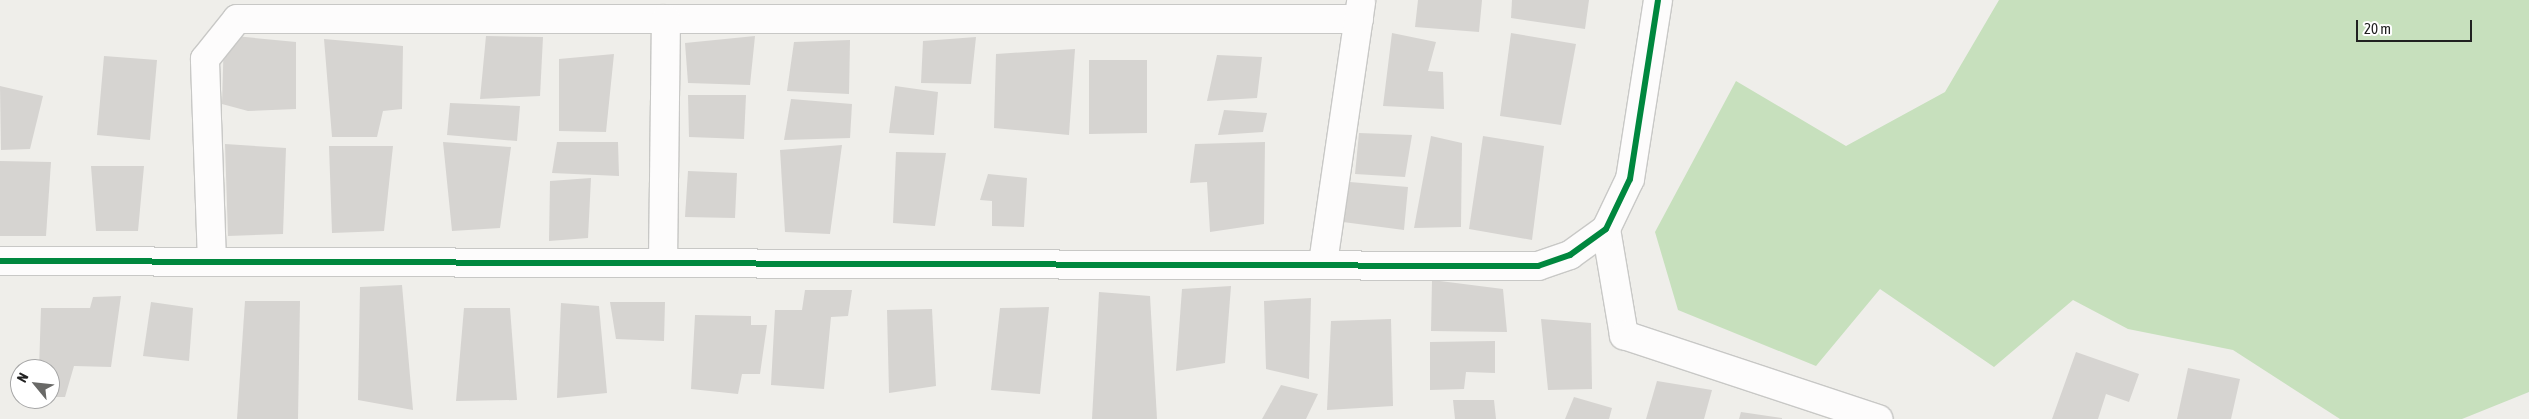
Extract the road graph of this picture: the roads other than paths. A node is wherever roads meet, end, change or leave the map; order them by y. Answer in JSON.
{"nodes":[{"id":1,"x":1658,"y":0,"type":"edge"},
{"id":2,"x":737,"y":10,"type":"edge"},
{"id":3,"x":1360,"y":10,"type":"edge"},
{"id":4,"x":666,"y":19,"type":"junction"},
{"id":5,"x":1606,"y":229,"type":"junction"},
{"id":6,"x":0,"y":261,"type":"edge"},
{"id":7,"x":212,"y":262,"type":"junction"},
{"id":8,"x":663,"y":262,"type":"junction"},
{"id":9,"x":1323,"y":263,"type":"junction"},
{"id":10,"x":1878,"y":419,"type":"edge"}],
"edges":[{"from":1,"to":5,"type":"street"},
{"from":2,"to":3,"type":"street"},
{"from":2,"to":4,"type":"street"},
{"from":3,"to":9,"type":"street"},
{"from":4,"to":7,"type":"street"},
{"from":4,"to":8,"type":"street"},
{"from":5,"to":9,"type":"street"},
{"from":5,"to":10,"type":"street"},
{"from":6,"to":7,"type":"street"},
{"from":7,"to":8,"type":"street"},
{"from":8,"to":9,"type":"street"}]}
